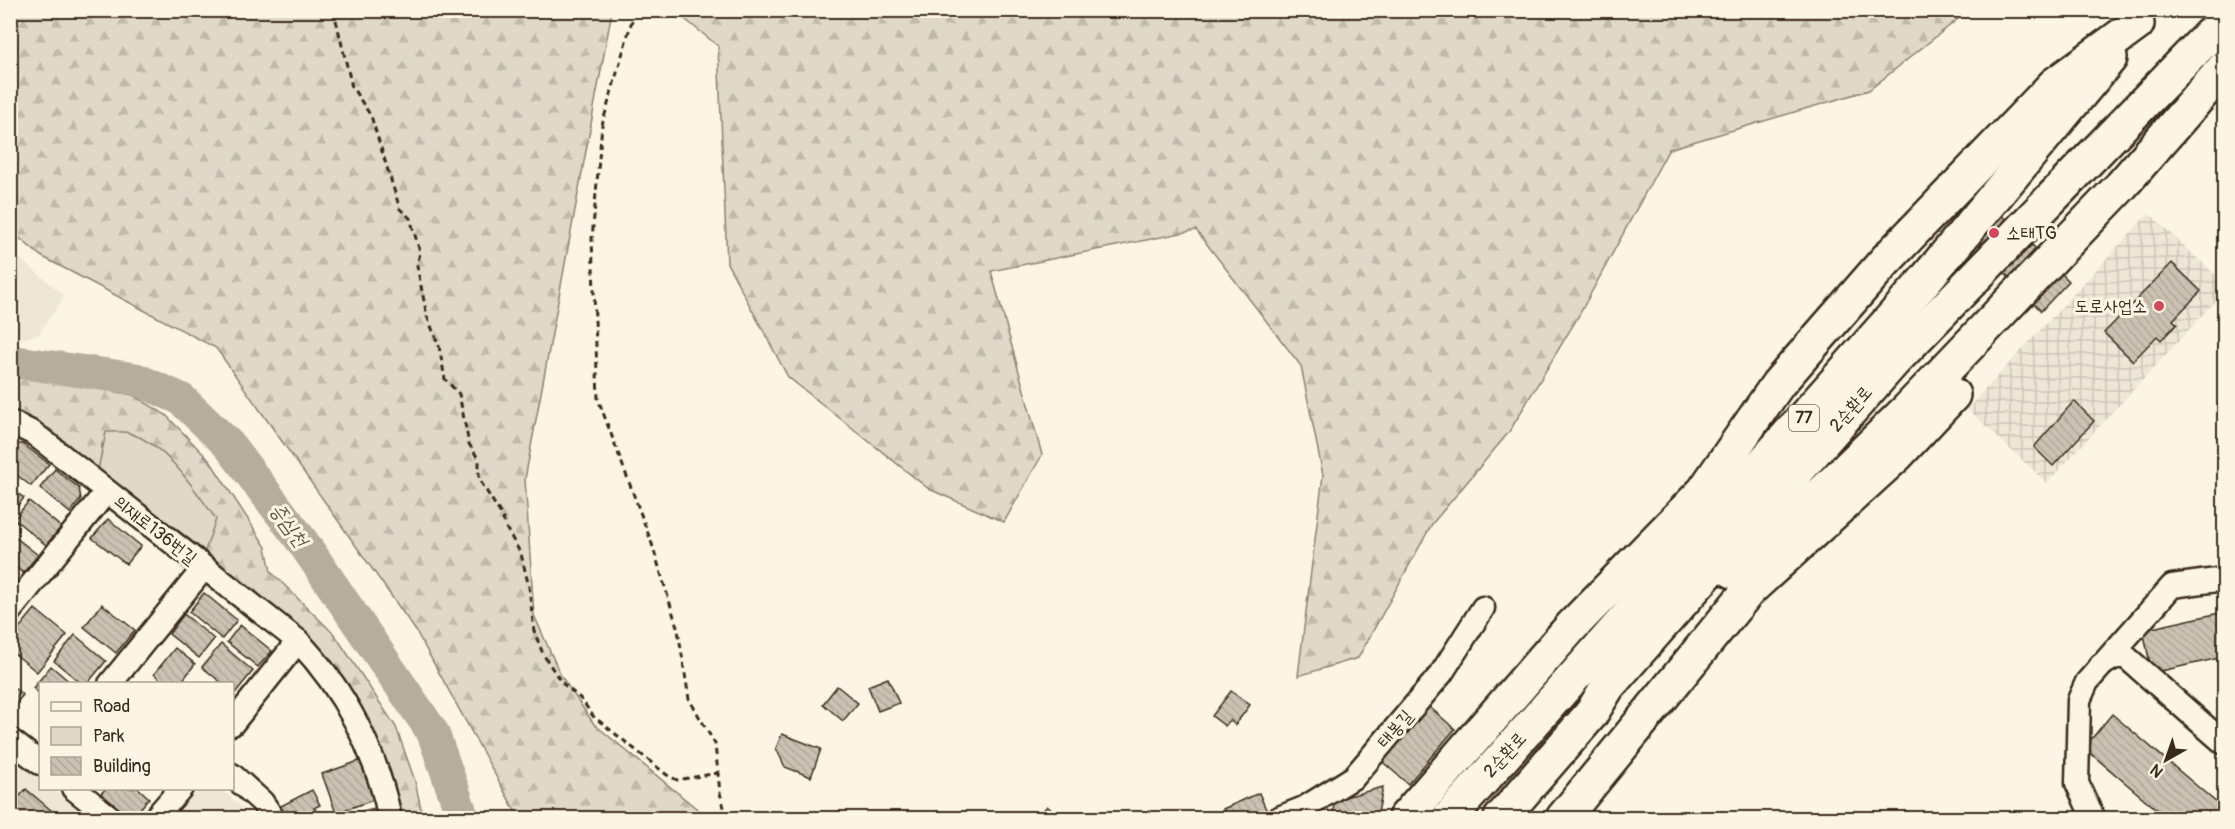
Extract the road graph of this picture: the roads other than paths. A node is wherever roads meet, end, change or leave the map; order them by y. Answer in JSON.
{"nodes":[{"id":1,"x":2143,"y":17,"type":"edge"},
{"id":2,"x":2224,"y":20,"type":"edge"},
{"id":3,"x":2224,"y":68,"type":"edge"},
{"id":4,"x":2121,"y":186,"type":"junction"},
{"id":5,"x":10,"y":422,"type":"edge"},
{"id":6,"x":106,"y":492,"type":"junction"},
{"id":7,"x":204,"y":568,"type":"junction"},
{"id":8,"x":2224,"y":579,"type":"edge"},
{"id":9,"x":1483,"y":608,"type":"dead end"},
{"id":10,"x":10,"y":611,"type":"edge"},
{"id":11,"x":297,"y":641,"type":"junction"},
{"id":12,"x":2100,"y":665,"type":"junction"},
{"id":13,"x":112,"y":682,"type":"edge"},
{"id":14,"x":1591,"y":714,"type":"junction"},
{"id":15,"x":234,"y":721,"type":"edge"},
{"id":16,"x":10,"y":740,"type":"edge"},
{"id":17,"x":2224,"y":742,"type":"edge"},
{"id":18,"x":39,"y":762,"type":"edge"},
{"id":19,"x":234,"y":776,"type":"edge"},
{"id":20,"x":74,"y":790,"type":"edge"},
{"id":21,"x":180,"y":790,"type":"edge"},
{"id":22,"x":111,"y":819,"type":"edge"},
{"id":23,"x":155,"y":819,"type":"edge"},
{"id":24,"x":273,"y":819,"type":"edge"},
{"id":25,"x":390,"y":819,"type":"edge"},
{"id":26,"x":1279,"y":819,"type":"edge"},
{"id":27,"x":1405,"y":819,"type":"edge"},
{"id":28,"x":1449,"y":819,"type":"edge"},
{"id":29,"x":1501,"y":819,"type":"edge"},
{"id":30,"x":1563,"y":819,"type":"edge"},
{"id":31,"x":2093,"y":819,"type":"edge"}],
"edges":[{"from":1,"to":27,"type":"highway"},
{"from":1,"to":28,"type":"highway","name":"2순환로","number":"77"},
{"from":2,"to":14,"type":"highway","name":"2순환로","number":"77"},
{"from":3,"to":4,"type":"highway","number":"77"},
{"from":4,"to":14,"type":"highway","number":"77"},
{"from":4,"to":30,"type":"highway"},
{"from":5,"to":6,"type":"street","name":"의재로136번길"},
{"from":6,"to":7,"type":"street","name":"의재로136번길"},
{"from":6,"to":10,"type":"street","name":"의재로136번길"},
{"from":7,"to":11,"type":"street","name":"의재로136번길"},
{"from":7,"to":13,"type":"street","name":"의재로136번길"},
{"from":8,"to":12,"type":"street"},
{"from":9,"to":26,"type":"street","name":"태봉길"},
{"from":11,"to":15,"type":"street"},
{"from":11,"to":25,"type":"street","name":"의재로136번길"},
{"from":12,"to":17,"type":"street"},
{"from":12,"to":31,"type":"street"},
{"from":14,"to":29,"type":"highway","name":"2순환로","number":"77"},
{"from":16,"to":18,"type":"street"},
{"from":19,"to":24,"type":"street"},
{"from":20,"to":22,"type":"street"},
{"from":21,"to":23,"type":"street"}]}
